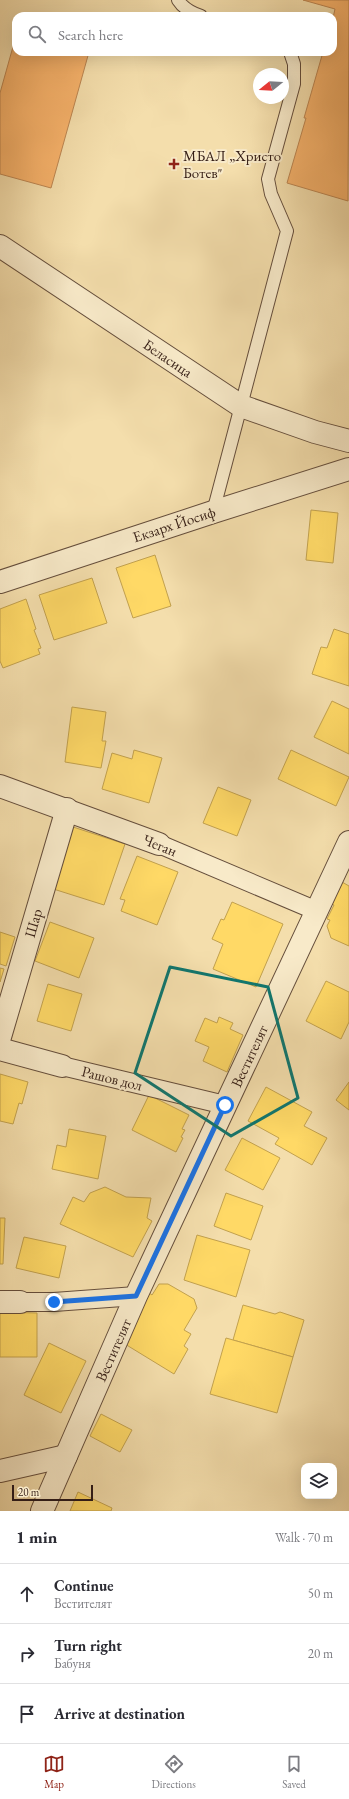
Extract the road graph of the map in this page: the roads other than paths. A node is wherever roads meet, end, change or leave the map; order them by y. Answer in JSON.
{"nodes":[{"id":1,"x":178,"y":0,"type":"edge"},
{"id":2,"x":192,"y":12,"type":"edge"},
{"id":3,"x":291,"y":56,"type":"edge"},
{"id":4,"x":0,"y":246,"type":"edge"},
{"id":5,"x":240,"y":406,"type":"junction"},
{"id":6,"x":349,"y":441,"type":"edge"},
{"id":7,"x":349,"y":469,"type":"edge"},
{"id":8,"x":213,"y":512,"type":"junction"},
{"id":9,"x":0,"y":582,"type":"edge"},
{"id":10,"x":0,"y":786,"type":"edge"},
{"id":11,"x":66,"y":809,"type":"junction"},
{"id":12,"x":349,"y":842,"type":"edge"},
{"id":13,"x":159,"y":844,"type":"joint"},
{"id":14,"x":317,"y":912,"type":"junction"},
{"id":15,"x":0,"y":1037,"type":"edge"},
{"id":16,"x":0,"y":1049,"type":"edge"},
{"id":17,"x":62,"y":1066,"type":"joint"},
{"id":18,"x":225,"y":1105,"type":"junction"},
{"id":19,"x":136,"y":1296,"type":"junction"},
{"id":20,"x":10,"y":1302,"type":"edge"},
{"id":21,"x":66,"y":1456,"type":"junction"},
{"id":22,"x":0,"y":1472,"type":"edge"},
{"id":23,"x":42,"y":1511,"type":"edge"}],
"edges":[{"from":1,"to":2,"type":"lane"},
{"from":3,"to":5,"type":"lane"},
{"from":4,"to":5,"type":"street","name":"Беласица"},
{"from":5,"to":6,"type":"street","name":"Беласица"},
{"from":5,"to":8,"type":"lane"},
{"from":7,"to":8,"type":"street","name":"Екзарх Йосиф"},
{"from":8,"to":9,"type":"street","name":"Екзарх Йосиф"},
{"from":10,"to":11,"type":"street","name":"Чеган"},
{"from":11,"to":13,"type":"street","name":"Чеган"},
{"from":11,"to":15,"type":"street","name":"Шар"},
{"from":12,"to":14,"type":"street","name":"Вестителят"},
{"from":13,"to":14,"type":"street","name":"Чеган"},
{"from":14,"to":18,"type":"street","name":"Вестителят"},
{"from":16,"to":17,"type":"street","name":"Рашов дол"},
{"from":17,"to":18,"type":"street","name":"Рашов дол"},
{"from":18,"to":19,"type":"street","name":"Вестителят"},
{"from":19,"to":20,"type":"street"},
{"from":19,"to":21,"type":"street","name":"Вестителят"},
{"from":21,"to":22,"type":"street"},
{"from":21,"to":23,"type":"street","name":"Вестителят"}]}
